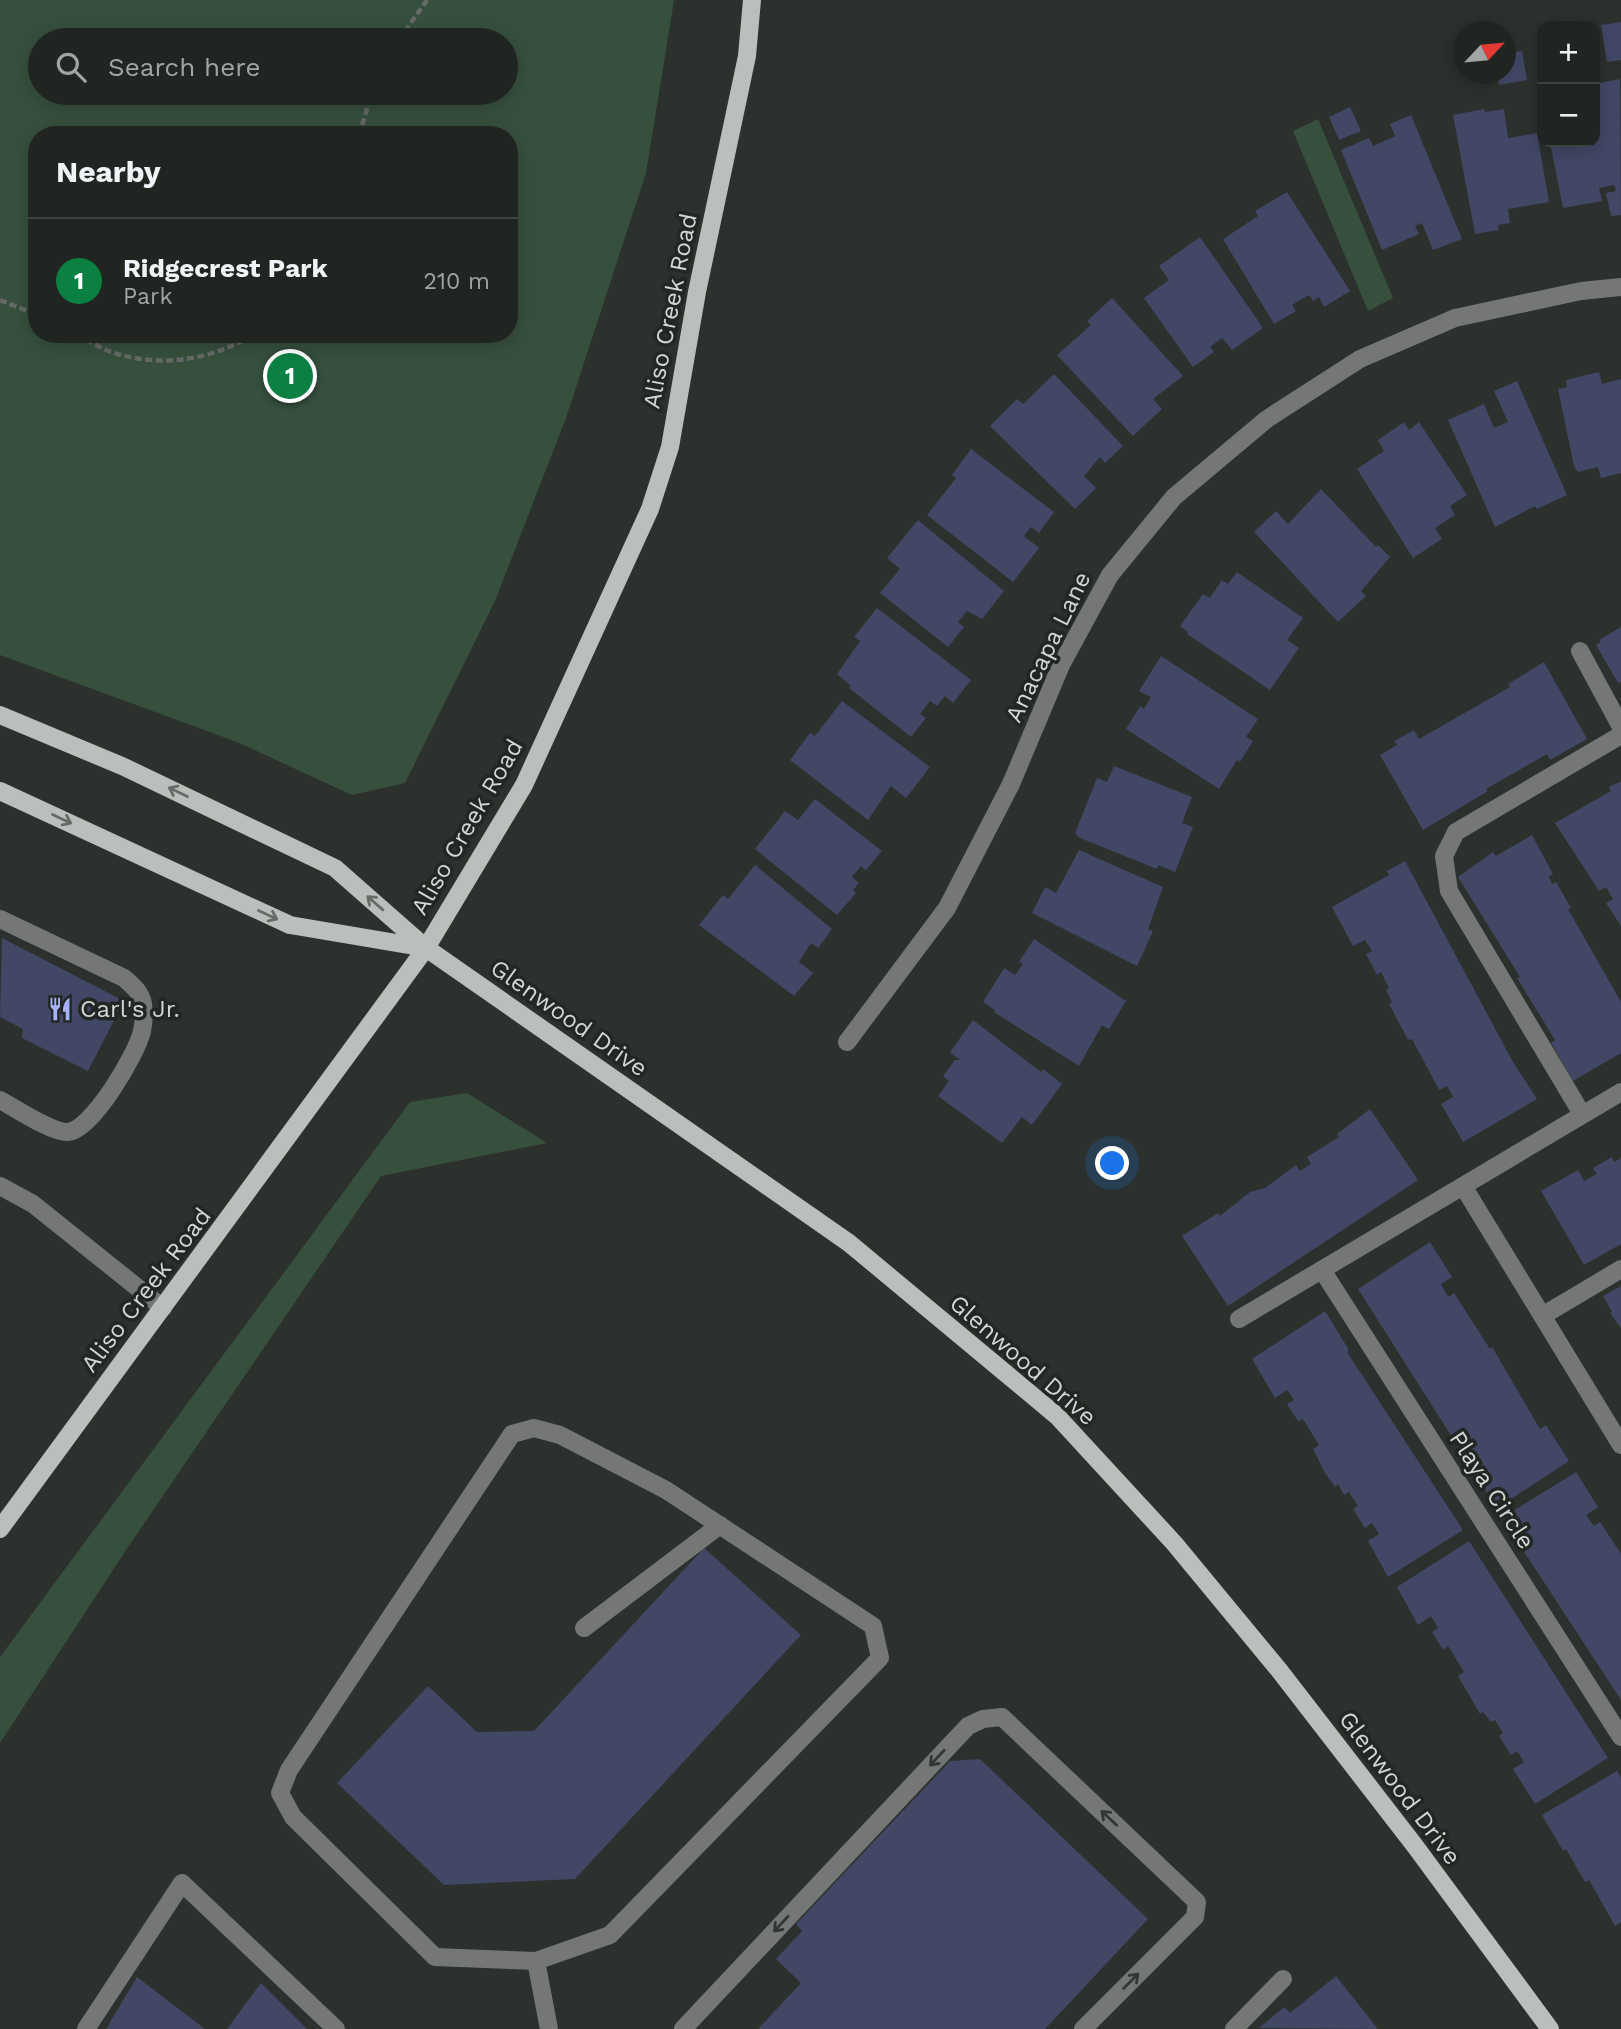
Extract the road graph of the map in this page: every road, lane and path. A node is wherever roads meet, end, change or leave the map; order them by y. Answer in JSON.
{"nodes":[{"id":1,"x":427,"y":0,"type":"edge"},
{"id":2,"x":752,"y":0,"type":"edge"},
{"id":3,"x":407,"y":28,"type":"edge"},
{"id":4,"x":368,"y":105,"type":"edge"},
{"id":5,"x":362,"y":126,"type":"edge"},
{"id":6,"x":1621,"y":287,"type":"edge"},
{"id":7,"x":0,"y":300,"type":"edge"},
{"id":8,"x":28,"y":311,"type":"edge"},
{"id":9,"x":94,"y":343,"type":"edge"},
{"id":10,"x":237,"y":343,"type":"edge"},
{"id":11,"x":1580,"y":651,"type":"dead end"},
{"id":12,"x":0,"y":715,"type":"edge"},
{"id":13,"x":1621,"y":727,"type":"edge"},
{"id":14,"x":1621,"y":736,"type":"edge"},
{"id":15,"x":0,"y":791,"type":"edge"},
{"id":16,"x":0,"y":919,"type":"edge"},
{"id":17,"x":426,"y":948,"type":"junction"},
{"id":18,"x":847,"y":1042,"type":"dead end"},
{"id":19,"x":1621,"y":1091,"type":"edge"},
{"id":20,"x":0,"y":1100,"type":"edge"},
{"id":21,"x":1582,"y":1114,"type":"junction"},
{"id":22,"x":0,"y":1186,"type":"edge"},
{"id":23,"x":1463,"y":1186,"type":"junction"},
{"id":24,"x":1621,"y":1269,"type":"edge"},
{"id":25,"x":1322,"y":1270,"type":"junction"},
{"id":26,"x":163,"y":1308,"type":"junction"},
{"id":27,"x":1542,"y":1316,"type":"junction"},
{"id":28,"x":1239,"y":1319,"type":"dead end"},
{"id":29,"x":1621,"y":1445,"type":"edge"},
{"id":30,"x":720,"y":1525,"type":"junction"},
{"id":31,"x":0,"y":1529,"type":"edge"},
{"id":32,"x":584,"y":1628,"type":"dead end"},
{"id":33,"x":1621,"y":1737,"type":"edge"},
{"id":34,"x":536,"y":1961,"type":"junction"},
{"id":35,"x":1283,"y":1979,"type":"dead end"},
{"id":36,"x":86,"y":2029,"type":"edge"},
{"id":37,"x":336,"y":2029,"type":"edge"},
{"id":38,"x":549,"y":2029,"type":"edge"},
{"id":39,"x":683,"y":2029,"type":"edge"},
{"id":40,"x":1083,"y":2029,"type":"edge"},
{"id":41,"x":1234,"y":2029,"type":"edge"},
{"id":42,"x":1550,"y":2029,"type":"edge"}],
"edges":[{"from":1,"to":3,"type":"path"},
{"from":2,"to":17,"type":"main road","name":"Aliso Creek Road"},
{"from":4,"to":5,"type":"path"},
{"from":6,"to":18,"type":"street","name":"Anacapa Lane"},
{"from":7,"to":8,"type":"path"},
{"from":9,"to":10,"type":"path"},
{"from":11,"to":13,"type":"street"},
{"from":17,"to":12,"type":"main road","name":"Glenwood Drive","one_way":true},
{"from":14,"to":21,"type":"street"},
{"from":15,"to":17,"type":"main road","name":"Glenwood Drive","one_way":true},
{"from":16,"to":20,"type":"street"},
{"from":17,"to":26,"type":"main road","name":"Aliso Creek Road"},
{"from":17,"to":42,"type":"main road","name":"Glenwood Drive"},
{"from":19,"to":21,"type":"street"},
{"from":21,"to":23,"type":"street"},
{"from":22,"to":26,"type":"street"},
{"from":23,"to":25,"type":"street"},
{"from":23,"to":27,"type":"street"},
{"from":24,"to":27,"type":"street"},
{"from":25,"to":28,"type":"street"},
{"from":25,"to":33,"type":"street","name":"Playa Circle"},
{"from":26,"to":31,"type":"main road","name":"Aliso Creek Road"},
{"from":27,"to":29,"type":"street"},
{"from":30,"to":32,"type":"street"},
{"from":30,"to":34,"type":"street"},
{"from":30,"to":34,"type":"street"},
{"from":34,"to":38,"type":"street"},
{"from":35,"to":41,"type":"street"},
{"from":36,"to":37,"type":"street"},
{"from":40,"to":39,"type":"street","one_way":true}]}
